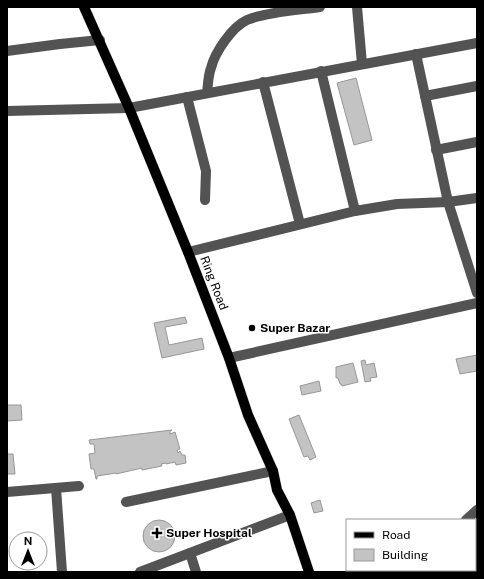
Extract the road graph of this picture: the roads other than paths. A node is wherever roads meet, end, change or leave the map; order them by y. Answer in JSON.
{"nodes":[{"id":1,"x":84,"y":7,"type":"edge"},
{"id":2,"x":320,"y":7,"type":"edge"},
{"id":3,"x":357,"y":7,"type":"edge"},
{"id":4,"x":100,"y":40,"type":"junction"},
{"id":5,"x":477,"y":43,"type":"edge"},
{"id":6,"x":7,"y":51,"type":"edge"},
{"id":7,"x":416,"y":54,"type":"junction"},
{"id":8,"x":362,"y":64,"type":"junction"},
{"id":9,"x":321,"y":72,"type":"junction"},
{"id":10,"x":263,"y":82,"type":"junction"},
{"id":11,"x":477,"y":86,"type":"edge"},
{"id":12,"x":207,"y":93,"type":"junction"},
{"id":13,"x":425,"y":96,"type":"junction"},
{"id":14,"x":187,"y":97,"type":"junction"},
{"id":15,"x":129,"y":108,"type":"junction"},
{"id":16,"x":7,"y":111,"type":"edge"},
{"id":17,"x":477,"y":142,"type":"edge"},
{"id":18,"x":436,"y":150,"type":"junction"},
{"id":19,"x":477,"y":198,"type":"edge"},
{"id":20,"x":205,"y":200,"type":"dead end"},
{"id":21,"x":448,"y":202,"type":"junction"},
{"id":22,"x":355,"y":211,"type":"junction"},
{"id":23,"x":300,"y":224,"type":"junction"},
{"id":24,"x":188,"y":252,"type":"junction"},
{"id":25,"x":477,"y":293,"type":"edge"},
{"id":26,"x":477,"y":303,"type":"edge"},
{"id":27,"x":229,"y":358,"type":"junction"},
{"id":28,"x":273,"y":471,"type":"junction"},
{"id":29,"x":79,"y":486,"type":"dead end"},
{"id":30,"x":56,"y":488,"type":"junction"},
{"id":31,"x":7,"y":492,"type":"edge"},
{"id":32,"x":126,"y":502,"type":"dead end"},
{"id":33,"x":477,"y":510,"type":"edge"},
{"id":34,"x":290,"y":515,"type":"junction"},
{"id":35,"x":467,"y":519,"type":"edge"},
{"id":36,"x":190,"y":553,"type":"junction"},
{"id":37,"x":62,"y":572,"type":"edge"},
{"id":38,"x":140,"y":572,"type":"edge"},
{"id":39,"x":196,"y":572,"type":"edge"},
{"id":40,"x":309,"y":572,"type":"edge"}],
"edges":[{"from":1,"to":4,"type":"main road","name":"Ring Road"},
{"from":2,"to":12,"type":"street"},
{"from":3,"to":8,"type":"street"},
{"from":4,"to":6,"type":"street"},
{"from":4,"to":15,"type":"main road","name":"Ring Road"},
{"from":5,"to":7,"type":"street"},
{"from":7,"to":8,"type":"street"},
{"from":7,"to":13,"type":"street"},
{"from":8,"to":9,"type":"street"},
{"from":9,"to":10,"type":"street"},
{"from":9,"to":22,"type":"street"},
{"from":10,"to":12,"type":"street"},
{"from":10,"to":23,"type":"street"},
{"from":11,"to":13,"type":"street"},
{"from":12,"to":14,"type":"street"},
{"from":13,"to":18,"type":"street"},
{"from":14,"to":15,"type":"street"},
{"from":14,"to":20,"type":"street"},
{"from":15,"to":16,"type":"street"},
{"from":15,"to":24,"type":"main road","name":"Ring Road"},
{"from":17,"to":18,"type":"street"},
{"from":18,"to":21,"type":"street"},
{"from":19,"to":21,"type":"street"},
{"from":21,"to":22,"type":"street"},
{"from":21,"to":25,"type":"street"},
{"from":22,"to":23,"type":"street"},
{"from":23,"to":24,"type":"street"},
{"from":24,"to":27,"type":"main road","name":"Ring Road"},
{"from":26,"to":27,"type":"street"},
{"from":27,"to":28,"type":"main road","name":"Ring Road"},
{"from":28,"to":32,"type":"street"},
{"from":28,"to":34,"type":"main road","name":"Ring Road"},
{"from":29,"to":30,"type":"street"},
{"from":30,"to":31,"type":"street"},
{"from":30,"to":37,"type":"street"},
{"from":33,"to":35,"type":"street"},
{"from":34,"to":36,"type":"street"},
{"from":34,"to":40,"type":"main road","name":"Ring Road"},
{"from":36,"to":38,"type":"street"},
{"from":36,"to":39,"type":"street"}]}
